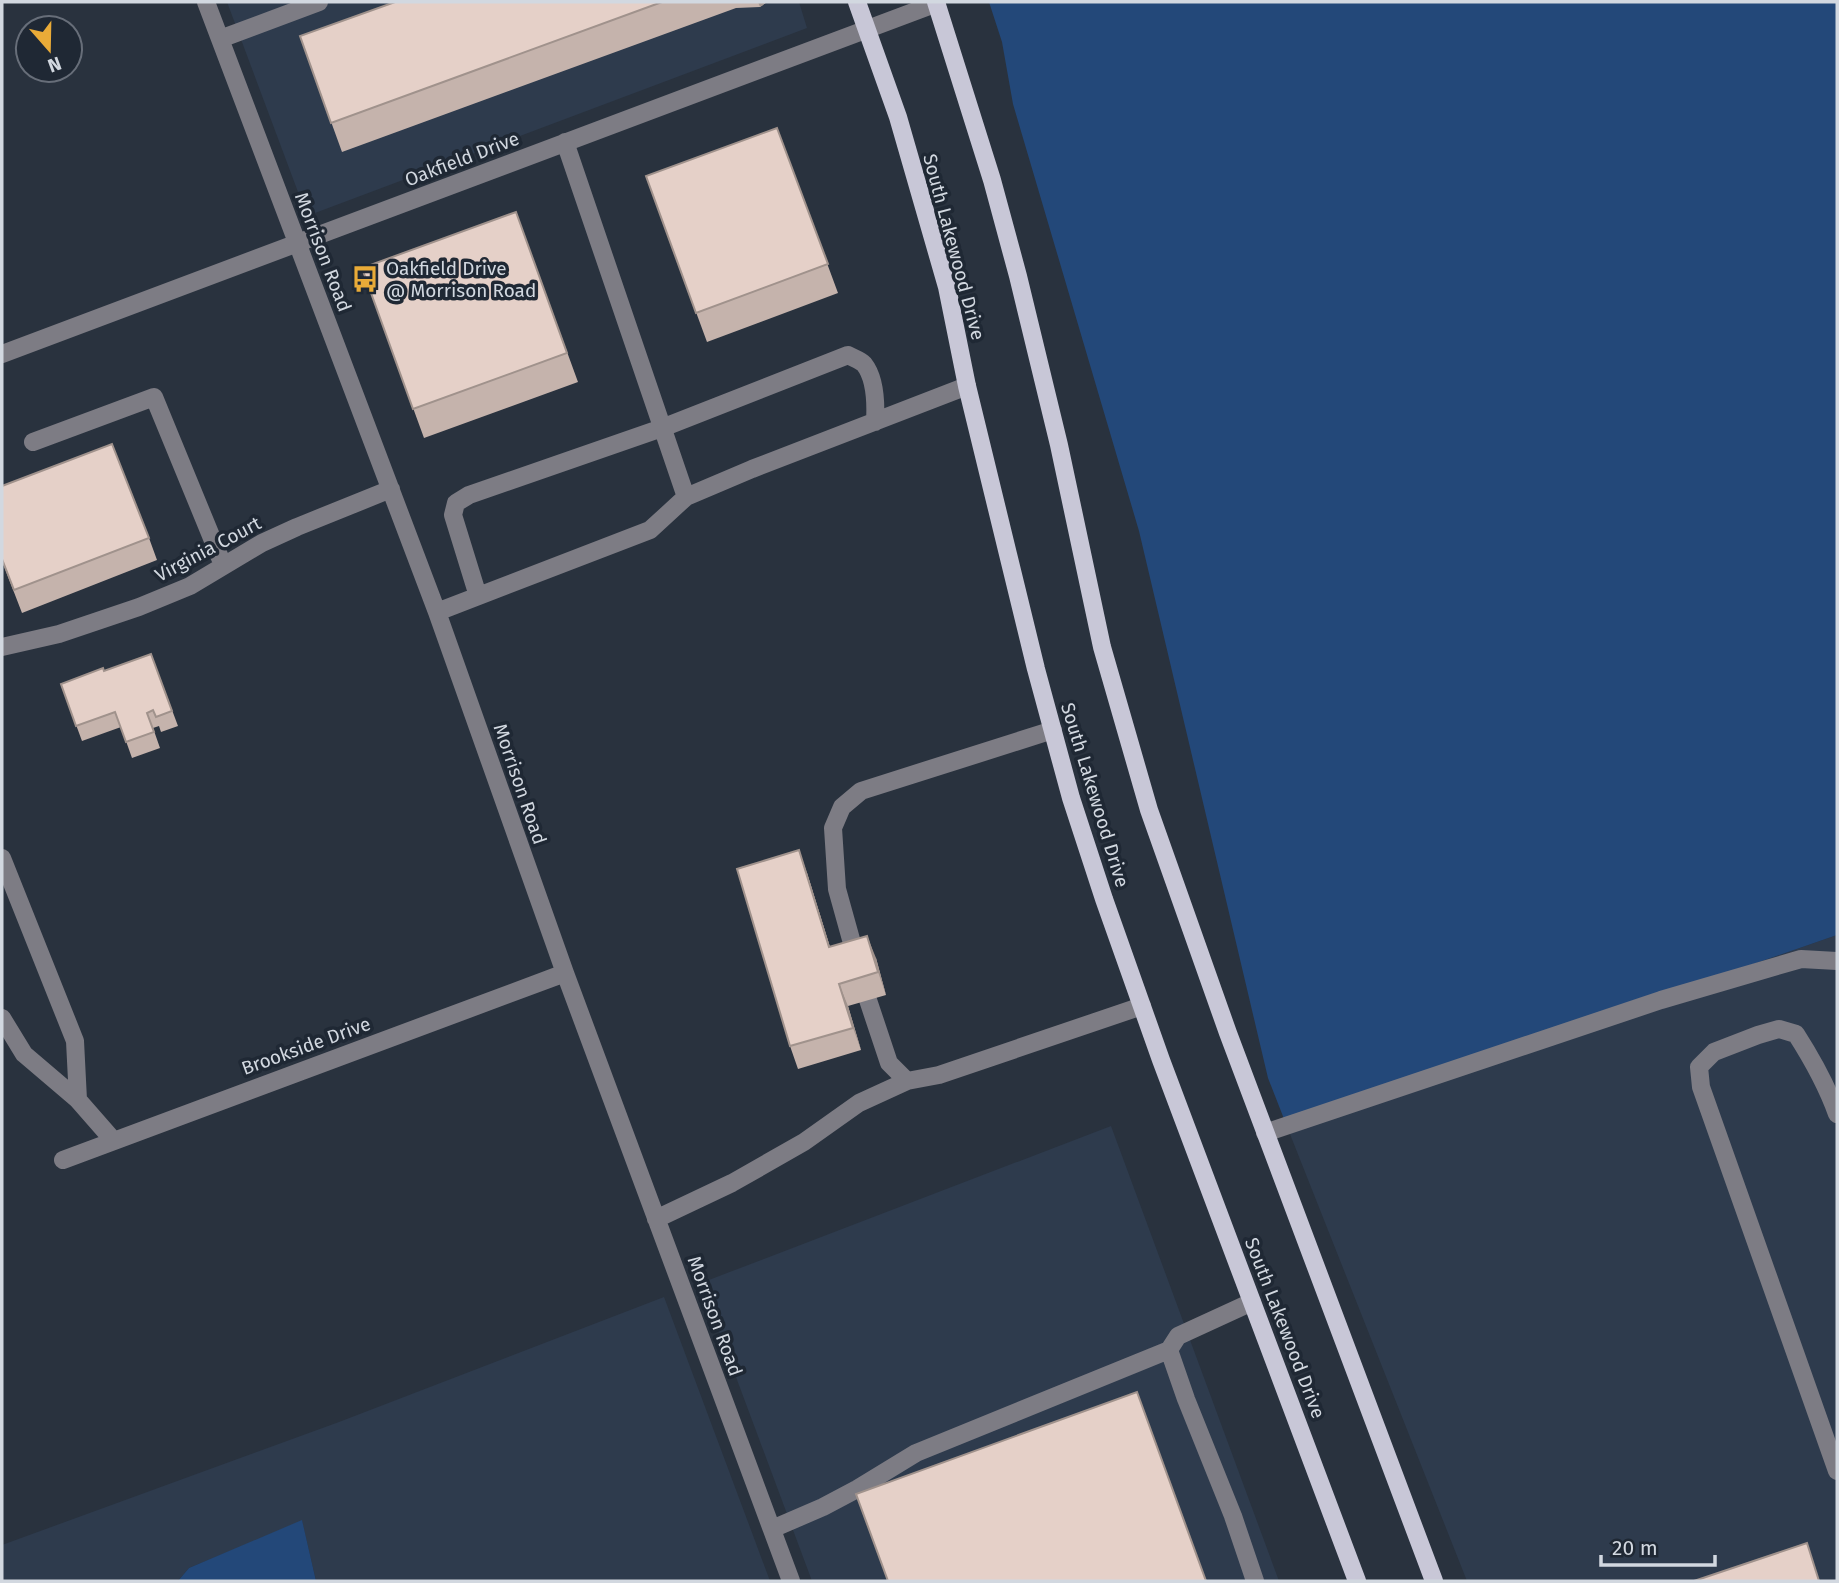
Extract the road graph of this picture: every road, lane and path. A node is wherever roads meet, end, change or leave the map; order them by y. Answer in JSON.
{"nodes":[{"id":1,"x":206,"y":2,"type":"edge"},
{"id":2,"x":319,"y":2,"type":"edge"},
{"id":3,"x":857,"y":2,"type":"edge"},
{"id":4,"x":937,"y":2,"type":"edge"},
{"id":5,"x":867,"y":29,"type":"junction"},
{"id":6,"x":220,"y":39,"type":"junction"},
{"id":7,"x":565,"y":142,"type":"junction"},
{"id":8,"x":297,"y":243,"type":"junction"},
{"id":9,"x":2,"y":354,"type":"edge"},
{"id":10,"x":967,"y":386,"type":"junction"},
{"id":11,"x":875,"y":422,"type":"junction"},
{"id":12,"x":662,"y":428,"type":"junction"},
{"id":13,"x":33,"y":442,"type":"dead end"},
{"id":14,"x":391,"y":489,"type":"junction"},
{"id":15,"x":686,"y":497,"type":"junction"},
{"id":16,"x":223,"y":565,"type":"junction"},
{"id":17,"x":478,"y":596,"type":"junction"},
{"id":18,"x":437,"y":612,"type":"junction"},
{"id":19,"x":2,"y":647,"type":"edge"},
{"id":20,"x":1052,"y":730,"type":"junction"},
{"id":21,"x":2,"y":858,"type":"edge"},
{"id":22,"x":1837,"y":961,"type":"edge"},
{"id":23,"x":857,"y":964,"type":"edge"},
{"id":24,"x":565,"y":973,"type":"junction"},
{"id":25,"x":867,"y":1000,"type":"edge"},
{"id":26,"x":1142,"y":1006,"type":"junction"},
{"id":27,"x":2,"y":1018,"type":"edge"},
{"id":28,"x":907,"y":1081,"type":"junction"},
{"id":29,"x":78,"y":1100,"type":"junction"},
{"id":30,"x":1837,"y":1114,"type":"edge"},
{"id":31,"x":1265,"y":1133,"type":"junction"},
{"id":32,"x":113,"y":1140,"type":"junction"},
{"id":33,"x":63,"y":1160,"type":"dead end"},
{"id":34,"x":656,"y":1219,"type":"junction"},
{"id":35,"x":1252,"y":1302,"type":"junction"},
{"id":36,"x":1169,"y":1350,"type":"junction"},
{"id":37,"x":1833,"y":1447,"type":"edge"},
{"id":38,"x":1837,"y":1471,"type":"edge"},
{"id":39,"x":772,"y":1529,"type":"junction"},
{"id":40,"x":791,"y":1581,"type":"edge"},
{"id":41,"x":1255,"y":1581,"type":"edge"},
{"id":42,"x":1357,"y":1581,"type":"edge"},
{"id":43,"x":1434,"y":1581,"type":"edge"}],
"edges":[{"from":1,"to":6,"type":"street","name":"Morrison Road"},
{"from":2,"to":6,"type":"street"},
{"from":3,"to":5,"type":"main road","name":"South Lakewood Drive"},
{"from":4,"to":5,"type":"street","name":"Oakfield Drive"},
{"from":4,"to":31,"type":"main road"},
{"from":5,"to":7,"type":"street","name":"Oakfield Drive"},
{"from":5,"to":10,"type":"main road","name":"South Lakewood Drive"},
{"from":6,"to":8,"type":"street","name":"Morrison Road"},
{"from":7,"to":8,"type":"street","name":"Oakfield Drive"},
{"from":7,"to":12,"type":"street"},
{"from":8,"to":9,"type":"street","name":"Oakfield Drive"},
{"from":8,"to":14,"type":"street","name":"Morrison Road"},
{"from":10,"to":11,"type":"street"},
{"from":10,"to":20,"type":"main road","name":"South Lakewood Drive"},
{"from":11,"to":12,"type":"street"},
{"from":11,"to":15,"type":"street"},
{"from":12,"to":15,"type":"street"},
{"from":12,"to":17,"type":"street"},
{"from":13,"to":16,"type":"street"},
{"from":14,"to":16,"type":"street","name":"Virginia Court"},
{"from":14,"to":18,"type":"street","name":"Morrison Road"},
{"from":15,"to":17,"type":"street"},
{"from":16,"to":19,"type":"street","name":"Virginia Court"},
{"from":17,"to":18,"type":"street"},
{"from":18,"to":24,"type":"street","name":"Morrison Road"},
{"from":20,"to":23,"type":"street"},
{"from":20,"to":26,"type":"main road","name":"South Lakewood Drive"},
{"from":21,"to":29,"type":"street"},
{"from":22,"to":31,"type":"street"},
{"from":24,"to":32,"type":"street","name":"Brookside Drive"},
{"from":24,"to":34,"type":"street","name":"Morrison Road"},
{"from":25,"to":28,"type":"street"},
{"from":26,"to":28,"type":"street"},
{"from":26,"to":35,"type":"main road","name":"South Lakewood Drive"},
{"from":27,"to":29,"type":"street"},
{"from":28,"to":34,"type":"street"},
{"from":29,"to":32,"type":"street"},
{"from":30,"to":37,"type":"street"},
{"from":31,"to":43,"type":"main road"},
{"from":32,"to":33,"type":"street","name":"Brookside Drive"},
{"from":34,"to":39,"type":"street","name":"Morrison Road"},
{"from":35,"to":36,"type":"street"},
{"from":35,"to":42,"type":"main road","name":"South Lakewood Drive"},
{"from":36,"to":39,"type":"street"},
{"from":36,"to":41,"type":"street"},
{"from":37,"to":38,"type":"street"},
{"from":39,"to":40,"type":"street","name":"Morrison Road"}]}
